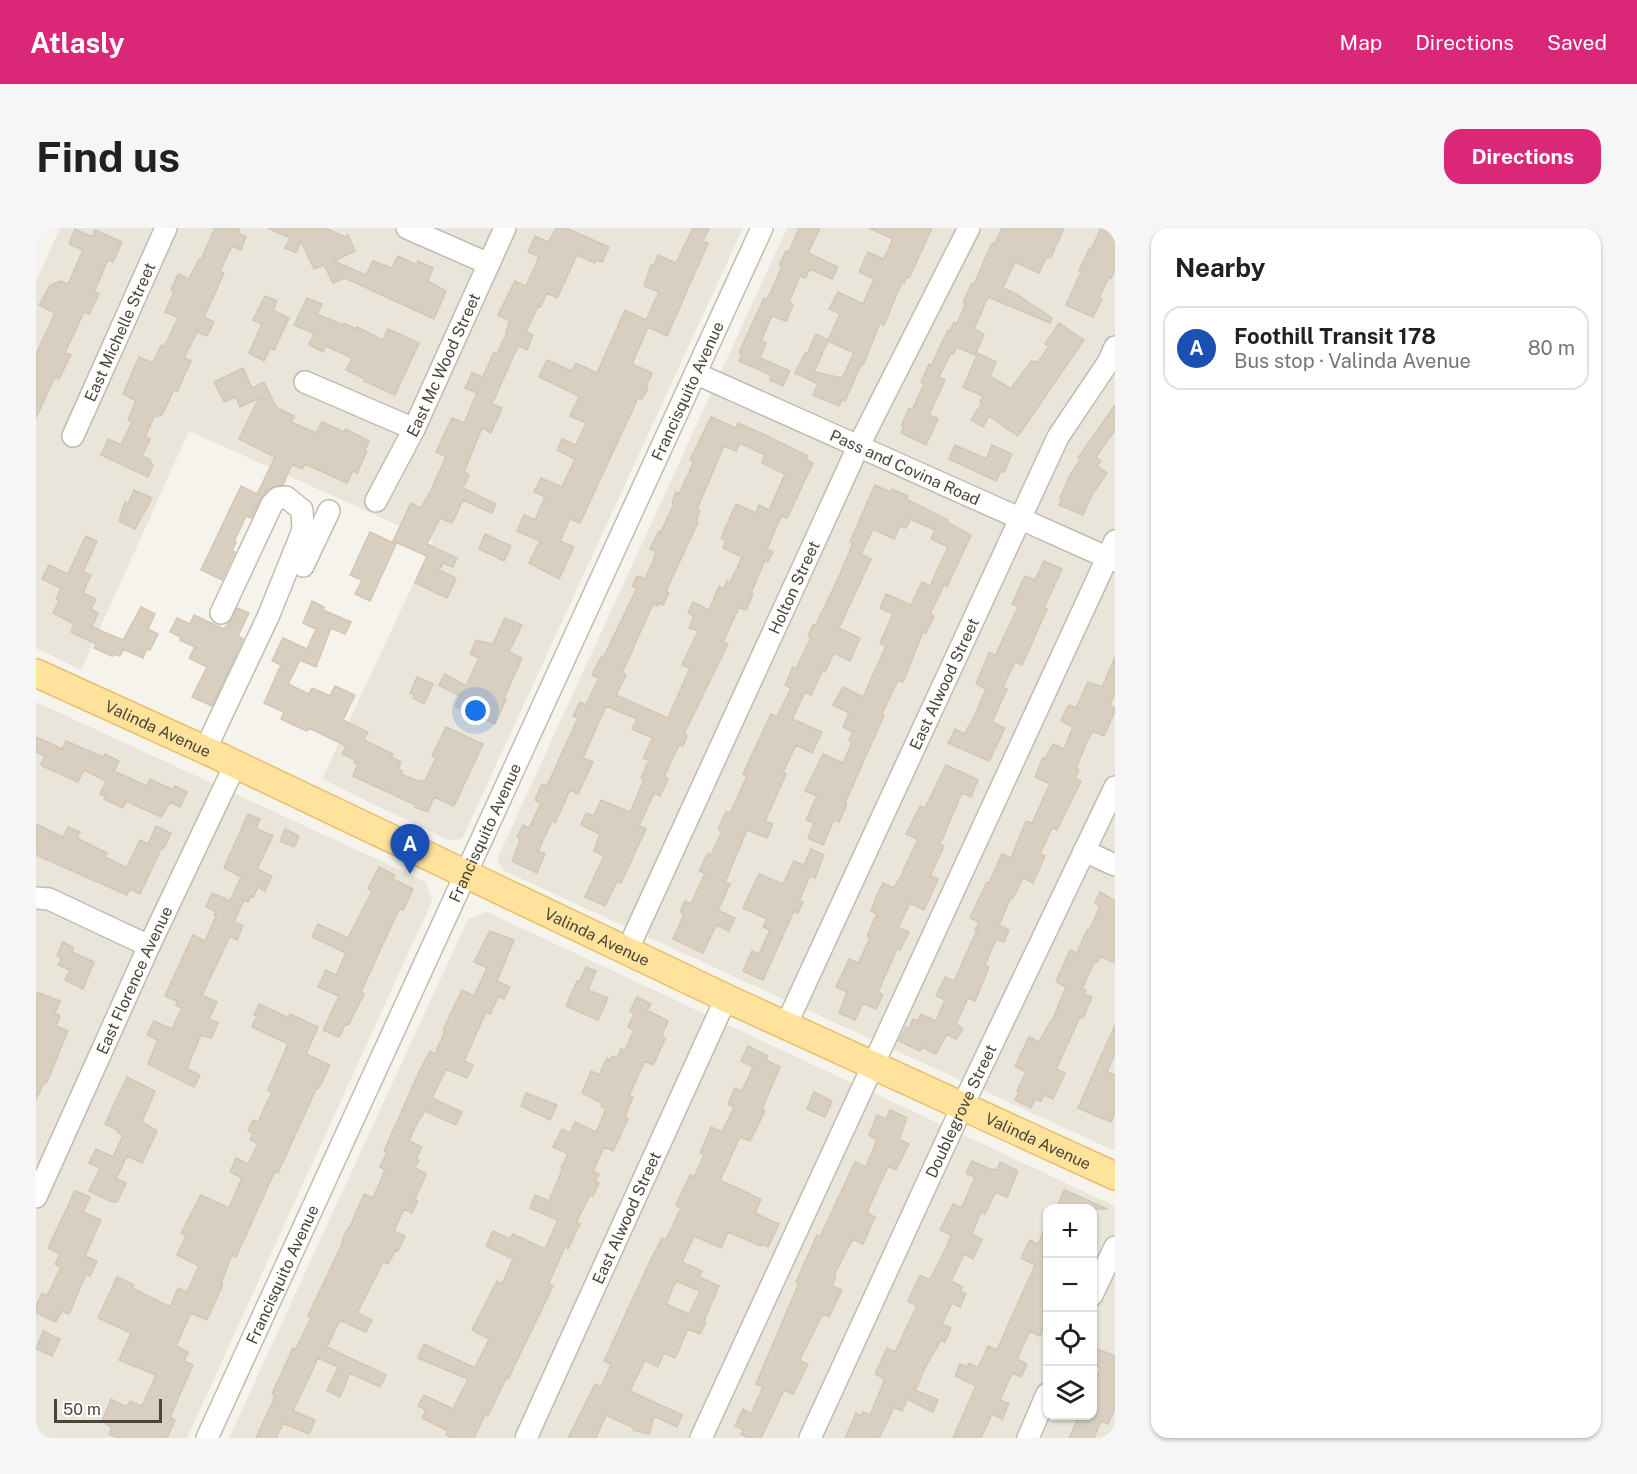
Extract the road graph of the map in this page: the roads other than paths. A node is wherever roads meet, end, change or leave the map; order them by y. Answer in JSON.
{"nodes":[{"id":1,"x":166,"y":228,"type":"edge"},
{"id":2,"x":407,"y":228,"type":"edge"},
{"id":3,"x":505,"y":228,"type":"edge"},
{"id":4,"x":762,"y":228,"type":"edge"},
{"id":5,"x":969,"y":228,"type":"edge"},
{"id":6,"x":489,"y":264,"type":"junction"},
{"id":7,"x":1115,"y":347,"type":"edge"},
{"id":8,"x":697,"y":374,"type":"junction"},
{"id":9,"x":304,"y":382,"type":"dead end"},
{"id":10,"x":414,"y":429,"type":"junction"},
{"id":11,"x":73,"y":436,"type":"dead end"},
{"id":12,"x":858,"y":447,"type":"junction"},
{"id":13,"x":376,"y":501,"type":"dead end"},
{"id":14,"x":329,"y":511,"type":"dead end"},
{"id":15,"x":1019,"y":519,"type":"junction"},
{"id":16,"x":1112,"y":553,"type":"edge"},
{"id":17,"x":221,"y":613,"type":"dead end"},
{"id":18,"x":36,"y":673,"type":"edge"},
{"id":19,"x":218,"y":756,"type":"junction"},
{"id":20,"x":1115,"y":787,"type":"edge"},
{"id":21,"x":1084,"y":851,"type":"junction"},
{"id":22,"x":1115,"y":865,"type":"edge"},
{"id":23,"x":465,"y":874,"type":"junction"},
{"id":24,"x":36,"y":898,"type":"edge"},
{"id":25,"x":149,"y":946,"type":"junction"},
{"id":26,"x":627,"y":951,"type":"junction"},
{"id":27,"x":726,"y":998,"type":"junction"},
{"id":28,"x":786,"y":1025,"type":"junction"},
{"id":29,"x":873,"y":1066,"type":"junction"},
{"id":30,"x":962,"y":1107,"type":"junction"},
{"id":31,"x":1115,"y":1176,"type":"edge"},
{"id":32,"x":36,"y":1197,"type":"edge"},
{"id":33,"x":1114,"y":1247,"type":"edge"},
{"id":34,"x":1097,"y":1284,"type":"edge"},
{"id":35,"x":1043,"y":1403,"type":"edge"},
{"id":36,"x":207,"y":1438,"type":"edge"},
{"id":37,"x":526,"y":1438,"type":"edge"},
{"id":38,"x":701,"y":1438,"type":"edge"},
{"id":39,"x":810,"y":1438,"type":"edge"},
{"id":40,"x":1028,"y":1438,"type":"edge"}],
"edges":[{"from":1,"to":11,"type":"street","name":"East Michelle Street"},
{"from":2,"to":6,"type":"street"},
{"from":3,"to":6,"type":"street","name":"East Mc Wood Street"},
{"from":4,"to":8,"type":"street","name":"Francisquito Avenue"},
{"from":5,"to":12,"type":"street","name":"Holton Street"},
{"from":6,"to":10,"type":"street","name":"East Mc Wood Street"},
{"from":7,"to":15,"type":"street","name":"East Alwood Street"},
{"from":8,"to":12,"type":"street","name":"Pass and Covina Road"},
{"from":8,"to":23,"type":"street","name":"Francisquito Avenue"},
{"from":9,"to":10,"type":"street"},
{"from":10,"to":13,"type":"street","name":"East Mc Wood Street"},
{"from":12,"to":15,"type":"street","name":"Pass and Covina Road"},
{"from":12,"to":26,"type":"street","name":"Holton Street"},
{"from":14,"to":19,"type":"street"},
{"from":15,"to":16,"type":"street","name":"Pass and Covina Road"},
{"from":15,"to":28,"type":"street","name":"East Alwood Street"},
{"from":16,"to":29,"type":"street"},
{"from":17,"to":19,"type":"street"},
{"from":18,"to":19,"type":"main road","name":"Valinda Avenue"},
{"from":19,"to":23,"type":"main road","name":"Valinda Avenue"},
{"from":19,"to":25,"type":"street","name":"East Florence Avenue"},
{"from":20,"to":21,"type":"street","name":"Doublegrove Street"},
{"from":21,"to":22,"type":"street"},
{"from":21,"to":30,"type":"street","name":"Doublegrove Street"},
{"from":23,"to":26,"type":"main road","name":"Valinda Avenue"},
{"from":23,"to":36,"type":"street","name":"Francisquito Avenue"},
{"from":24,"to":25,"type":"street"},
{"from":25,"to":32,"type":"street","name":"East Florence Avenue"},
{"from":26,"to":27,"type":"main road","name":"Valinda Avenue"},
{"from":27,"to":28,"type":"main road","name":"Valinda Avenue"},
{"from":27,"to":37,"type":"street","name":"East Alwood Street"},
{"from":28,"to":29,"type":"main road","name":"Valinda Avenue"},
{"from":29,"to":30,"type":"main road","name":"Valinda Avenue"},
{"from":29,"to":38,"type":"street"},
{"from":30,"to":31,"type":"main road","name":"Valinda Avenue"},
{"from":30,"to":39,"type":"street","name":"Doublegrove Street"},
{"from":33,"to":34,"type":"street"},
{"from":35,"to":40,"type":"street"}]}
